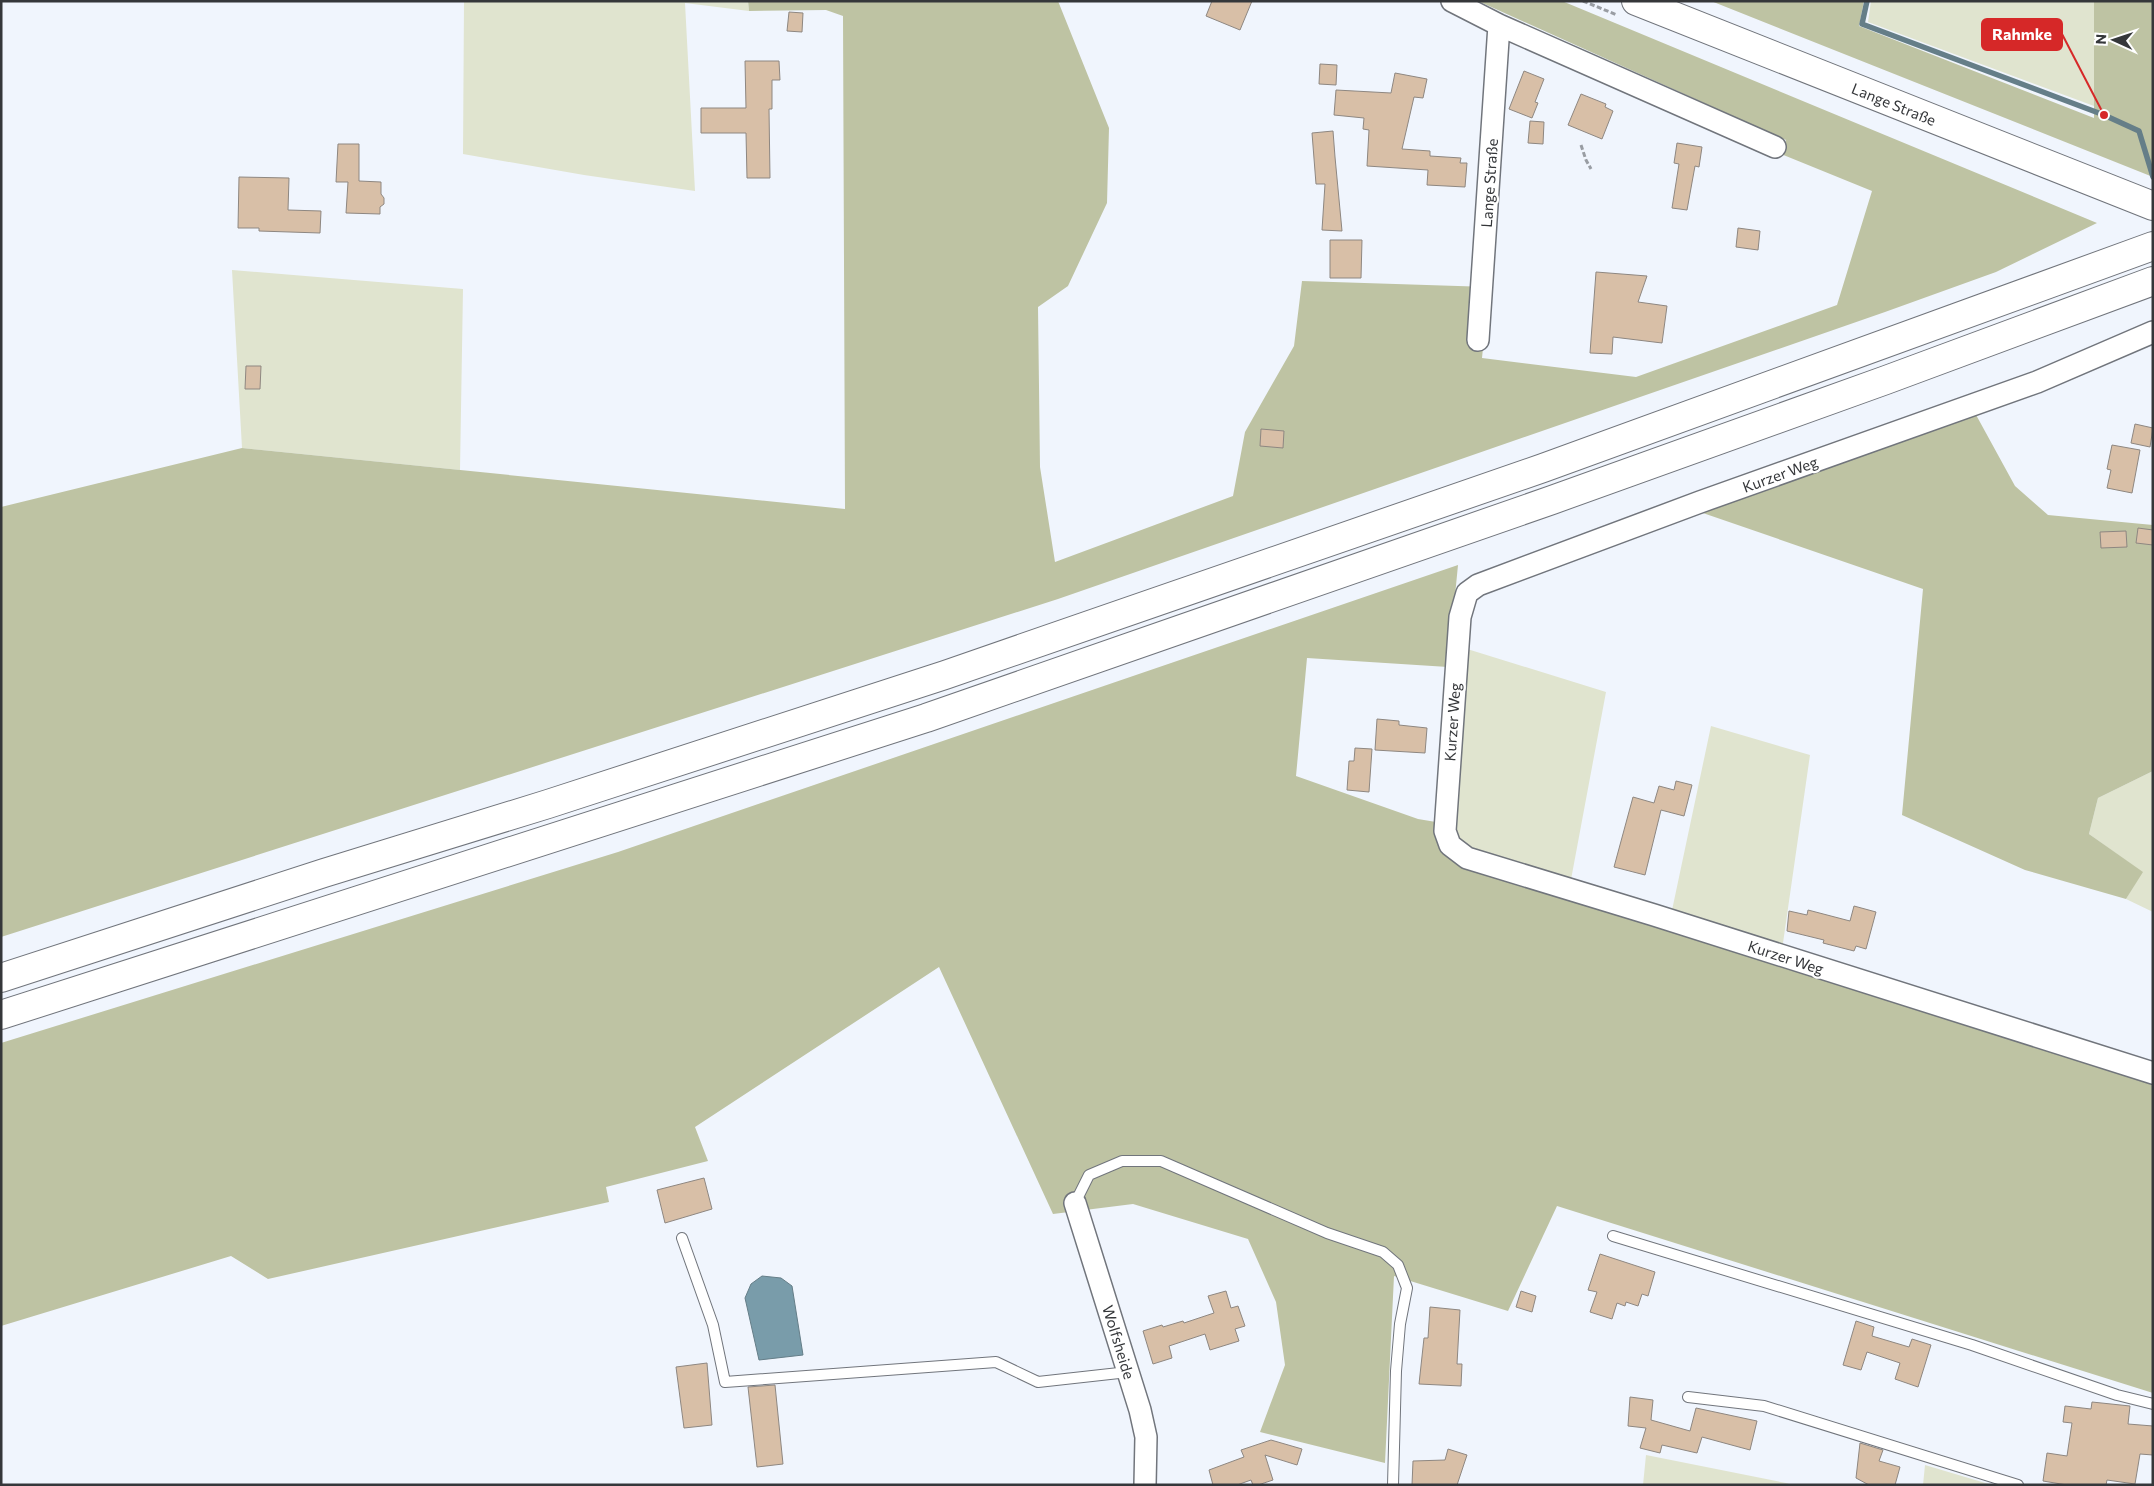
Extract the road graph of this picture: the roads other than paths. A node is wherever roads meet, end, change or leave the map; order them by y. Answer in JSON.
{"nodes":[{"id":1,"x":1452,"y":1,"type":"edge"},
{"id":2,"x":1636,"y":1,"type":"edge"},
{"id":3,"x":1499,"y":25,"type":"junction"},
{"id":4,"x":1775,"y":147,"type":"dead end"},
{"id":5,"x":2153,"y":206,"type":"edge"},
{"id":6,"x":2153,"y":246,"type":"edge"},
{"id":7,"x":2153,"y":281,"type":"edge"},
{"id":8,"x":2153,"y":332,"type":"edge"},
{"id":9,"x":1478,"y":340,"type":"dead end"},
{"id":10,"x":1,"y":978,"type":"edge"},
{"id":11,"x":1,"y":1015,"type":"edge"},
{"id":12,"x":2153,"y":1073,"type":"edge"},
{"id":13,"x":1075,"y":1203,"type":"joint"},
{"id":14,"x":1613,"y":1236,"type":"dead end"},
{"id":15,"x":682,"y":1238,"type":"dead end"},
{"id":16,"x":1128,"y":1372,"type":"junction"},
{"id":17,"x":1688,"y":1397,"type":"dead end"},
{"id":18,"x":2153,"y":1404,"type":"edge"},
{"id":19,"x":1145,"y":1485,"type":"edge"},
{"id":20,"x":1393,"y":1485,"type":"edge"},
{"id":21,"x":2018,"y":1485,"type":"edge"}],
"edges":[{"from":1,"to":3,"type":"street"},
{"from":2,"to":5,"type":"main road","name":"Lange Straße"},
{"from":3,"to":4,"type":"street"},
{"from":3,"to":9,"type":"street","name":"Lange Straße"},
{"from":6,"to":10,"type":"main road"},
{"from":7,"to":11,"type":"main road"},
{"from":8,"to":12,"type":"street","name":"Kurzer Weg"},
{"from":13,"to":16,"type":"street","name":"Wolfsheide"},
{"from":13,"to":20,"type":"lane"},
{"from":14,"to":18,"type":"lane"},
{"from":15,"to":16,"type":"lane"},
{"from":16,"to":19,"type":"street","name":"Wolfsheide"},
{"from":17,"to":21,"type":"lane"}]}
